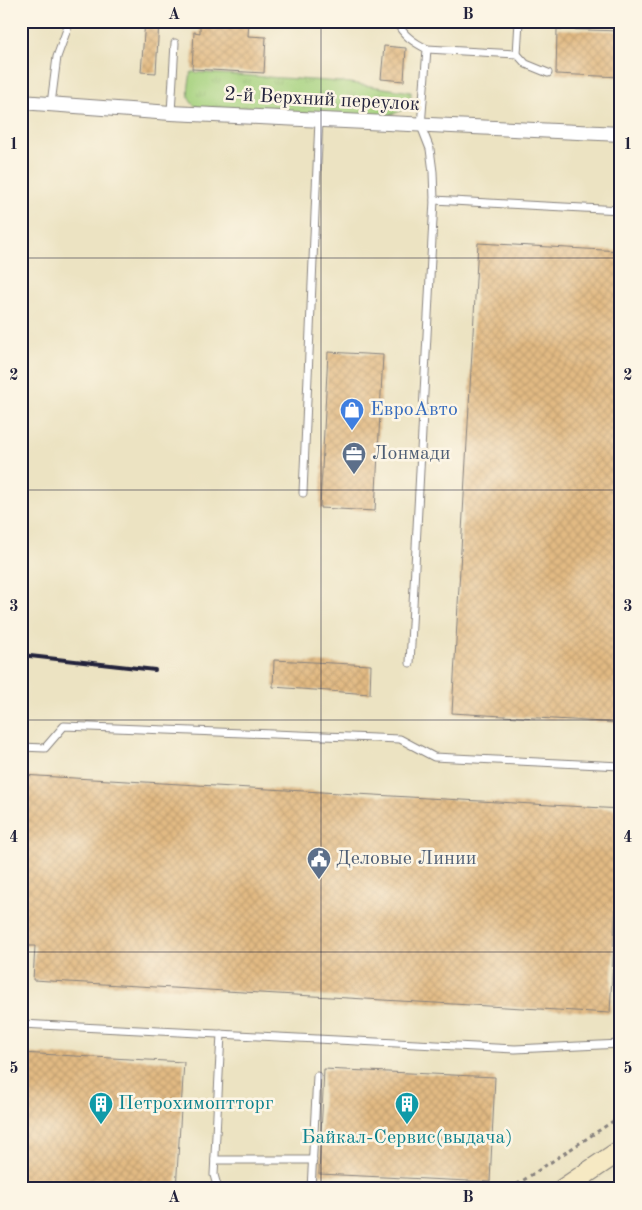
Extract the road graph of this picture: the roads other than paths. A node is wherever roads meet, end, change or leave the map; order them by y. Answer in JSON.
{"nodes":[{"id":1,"x":70,"y":21,"type":"edge"},
{"id":2,"x":396,"y":21,"type":"edge"},
{"id":3,"x":519,"y":21,"type":"edge"},
{"id":4,"x":175,"y":44,"type":"dead end"},
{"id":5,"x":427,"y":49,"type":"junction"},
{"id":6,"x":517,"y":54,"type":"junction"},
{"id":7,"x":548,"y":72,"type":"dead end"},
{"id":8,"x":21,"y":102,"type":"edge"},
{"id":9,"x":50,"y":104,"type":"junction"},
{"id":10,"x":171,"y":113,"type":"junction"},
{"id":11,"x":320,"y":120,"type":"junction"},
{"id":12,"x":421,"y":126,"type":"junction"},
{"id":13,"x":621,"y":134,"type":"edge"},
{"id":14,"x":434,"y":200,"type":"junction"},
{"id":15,"x":621,"y":210,"type":"edge"},
{"id":16,"x":304,"y":493,"type":"dead end"},
{"id":17,"x":410,"y":663,"type":"dead end"},
{"id":18,"x":21,"y":747,"type":"edge"},
{"id":19,"x":621,"y":766,"type":"edge"},
{"id":20,"x":21,"y":1024,"type":"edge"},
{"id":21,"x":221,"y":1034,"type":"junction"},
{"id":22,"x":621,"y":1044,"type":"edge"},
{"id":23,"x":317,"y":1076,"type":"dead end"},
{"id":24,"x":621,"y":1150,"type":"edge"},
{"id":25,"x":215,"y":1160,"type":"junction"},
{"id":26,"x":312,"y":1160,"type":"junction"},
{"id":27,"x":218,"y":1189,"type":"edge"},
{"id":28,"x":311,"y":1189,"type":"edge"},
{"id":29,"x":563,"y":1189,"type":"edge"}],
"edges":[{"from":1,"to":9,"type":"lane"},
{"from":2,"to":5,"type":"lane"},
{"from":3,"to":6,"type":"lane"},
{"from":4,"to":10,"type":"lane"},
{"from":5,"to":6,"type":"lane"},
{"from":5,"to":12,"type":"lane"},
{"from":6,"to":7,"type":"lane"},
{"from":8,"to":9,"type":"street","name":"2-й Верхний переулок"},
{"from":9,"to":10,"type":"street","name":"2-й Верхний переулок"},
{"from":10,"to":11,"type":"street","name":"2-й Верхний переулок"},
{"from":11,"to":12,"type":"street","name":"2-й Верхний переулок"},
{"from":11,"to":16,"type":"lane"},
{"from":12,"to":13,"type":"street","name":"2-й Верхний переулок"},
{"from":12,"to":14,"type":"lane"},
{"from":14,"to":15,"type":"lane"},
{"from":14,"to":17,"type":"lane"},
{"from":18,"to":19,"type":"lane"},
{"from":20,"to":21,"type":"lane"},
{"from":21,"to":22,"type":"lane"},
{"from":21,"to":25,"type":"lane"},
{"from":23,"to":26,"type":"lane"},
{"from":24,"to":29,"type":"street"},
{"from":25,"to":26,"type":"lane"},
{"from":25,"to":27,"type":"lane"},
{"from":26,"to":28,"type":"lane"}]}
